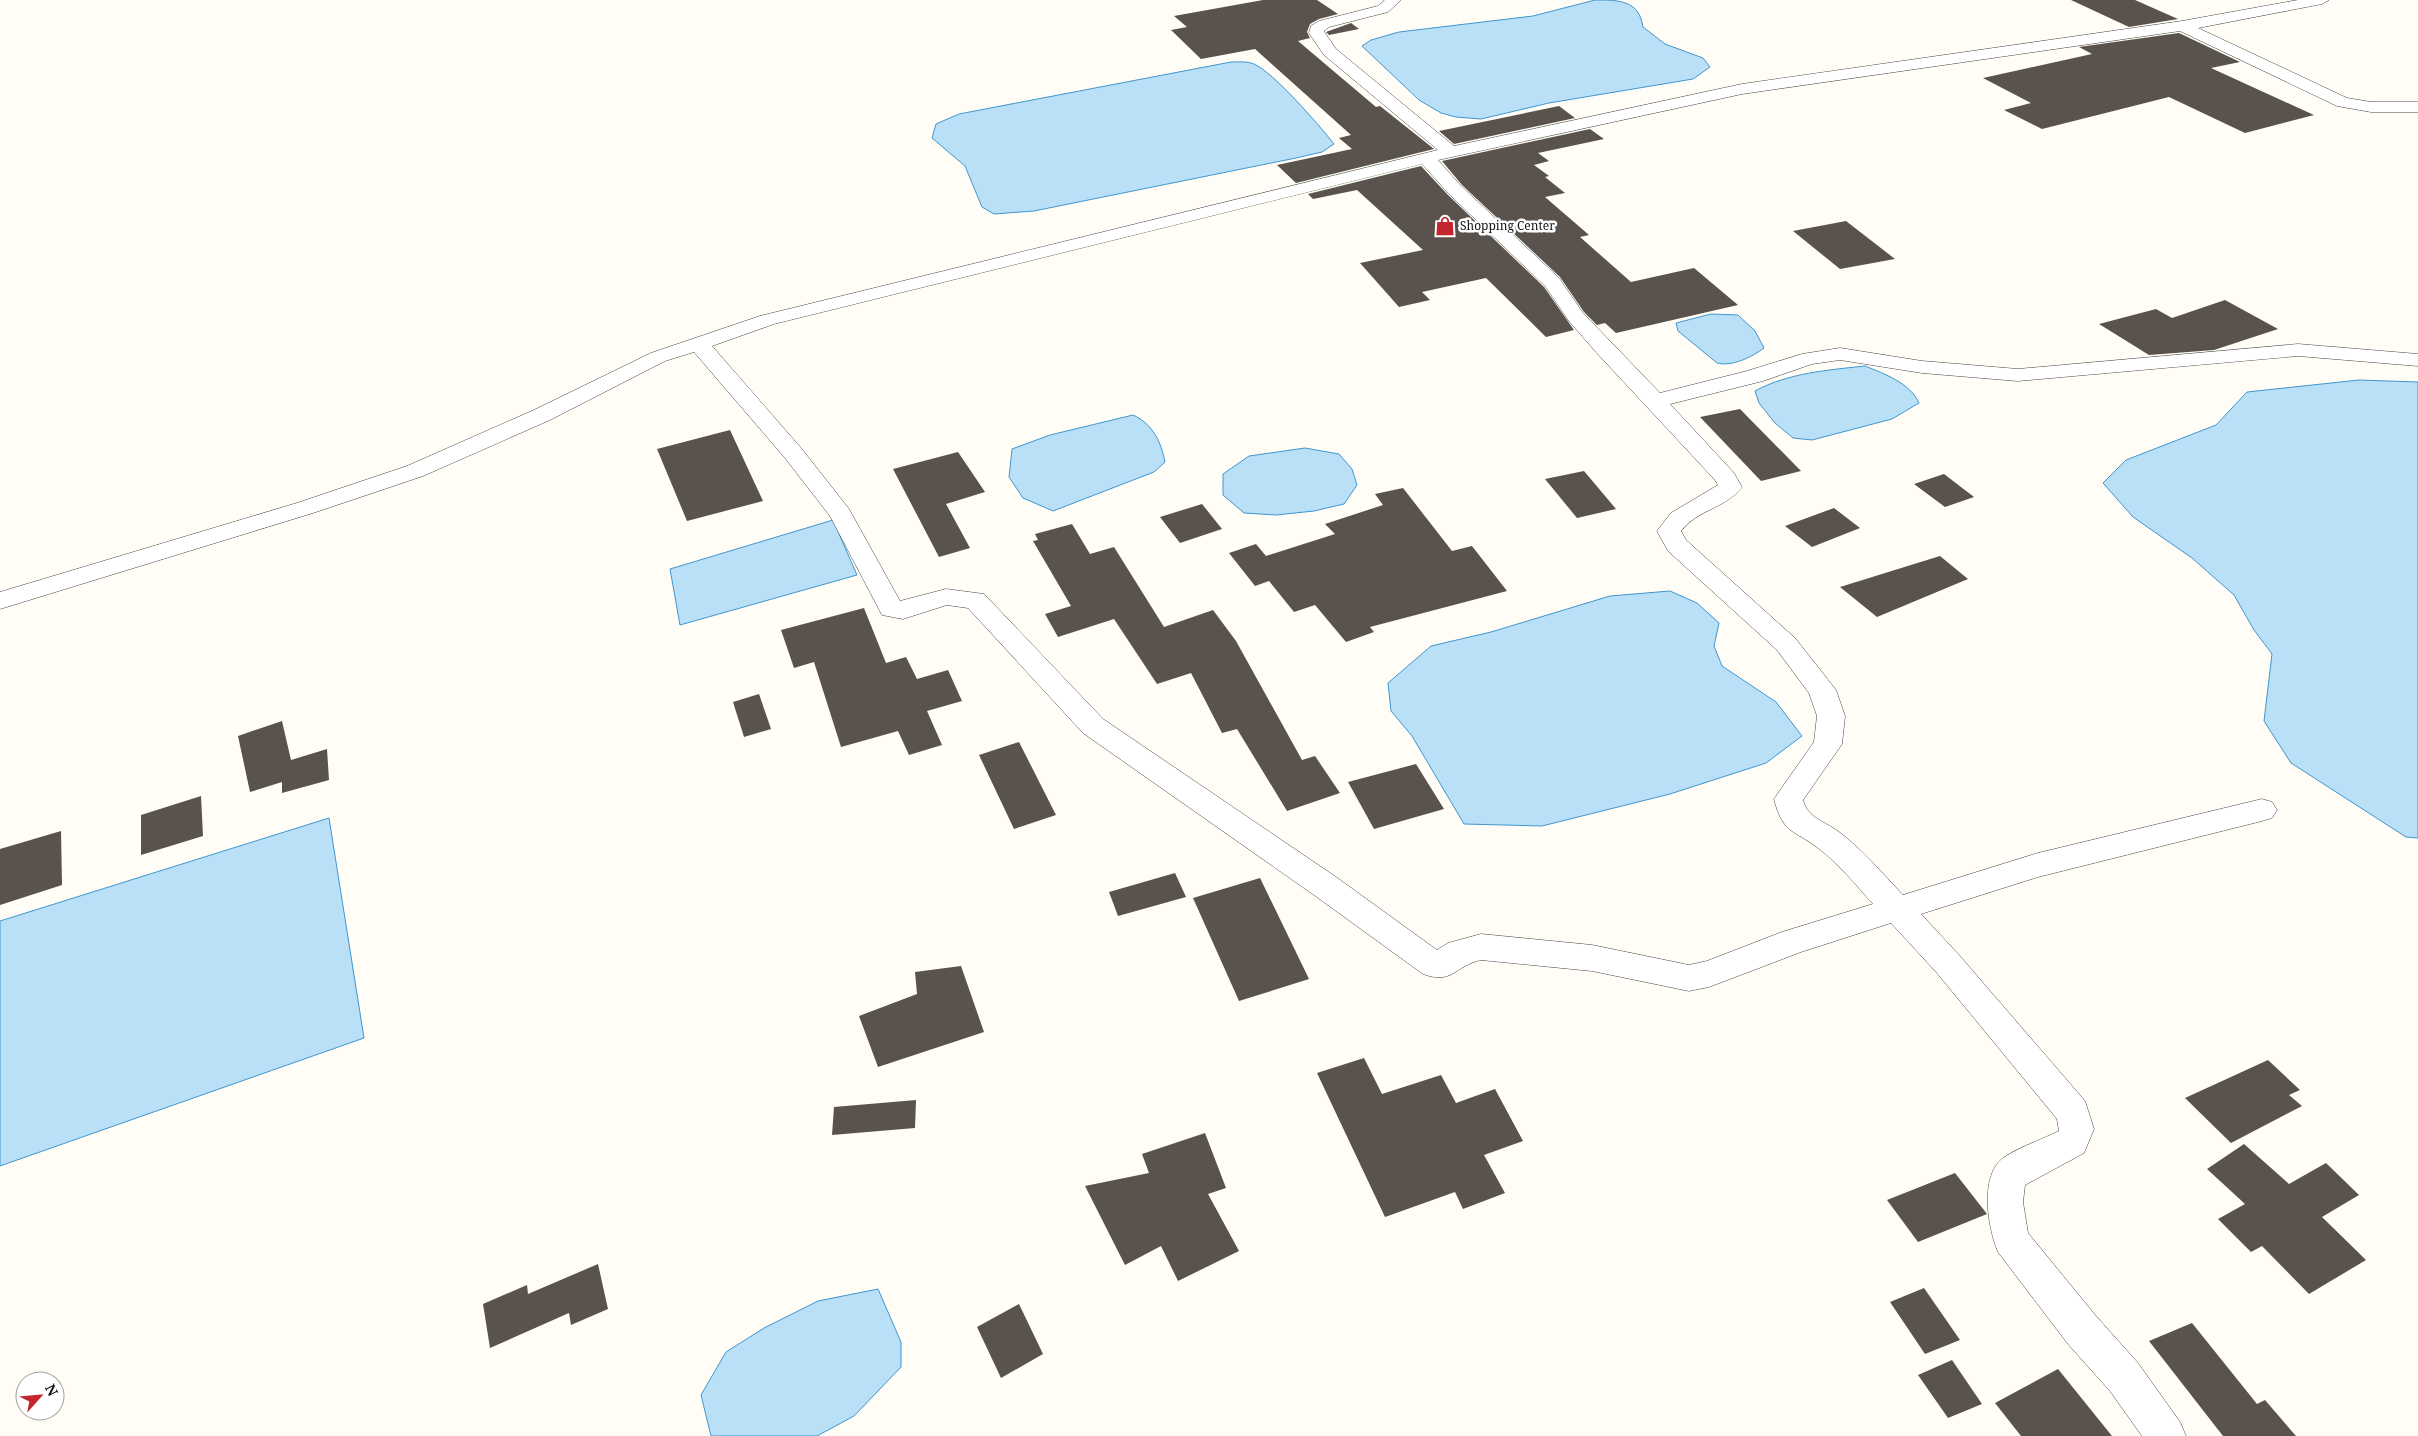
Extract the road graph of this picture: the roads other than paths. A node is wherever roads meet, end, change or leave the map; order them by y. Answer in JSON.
{"nodes":[{"id":1,"x":1394,"y":0,"type":"edge"},
{"id":2,"x":2322,"y":0,"type":"edge"},
{"id":3,"x":2182,"y":26,"type":"junction"},
{"id":4,"x":2418,"y":107,"type":"edge"},
{"id":5,"x":1438,"y":155,"type":"junction"},
{"id":6,"x":698,"y":343,"type":"junction"},
{"id":7,"x":2418,"y":360,"type":"edge"},
{"id":8,"x":1655,"y":401,"type":"junction"},
{"id":9,"x":0,"y":601,"type":"edge"},
{"id":10,"x":2262,"y":810,"type":"dead end"},
{"id":11,"x":1896,"y":909,"type":"junction"},
{"id":12,"x":2166,"y":1436,"type":"edge"}],
"edges":[{"from":1,"to":5,"type":"street"},
{"from":2,"to":3,"type":"street"},
{"from":3,"to":4,"type":"street"},
{"from":3,"to":5,"type":"street"},
{"from":5,"to":6,"type":"street"},
{"from":5,"to":8,"type":"street"},
{"from":6,"to":9,"type":"street"},
{"from":6,"to":11,"type":"street"},
{"from":7,"to":8,"type":"street"},
{"from":8,"to":11,"type":"street"},
{"from":10,"to":11,"type":"street"},
{"from":11,"to":12,"type":"street"}]}
